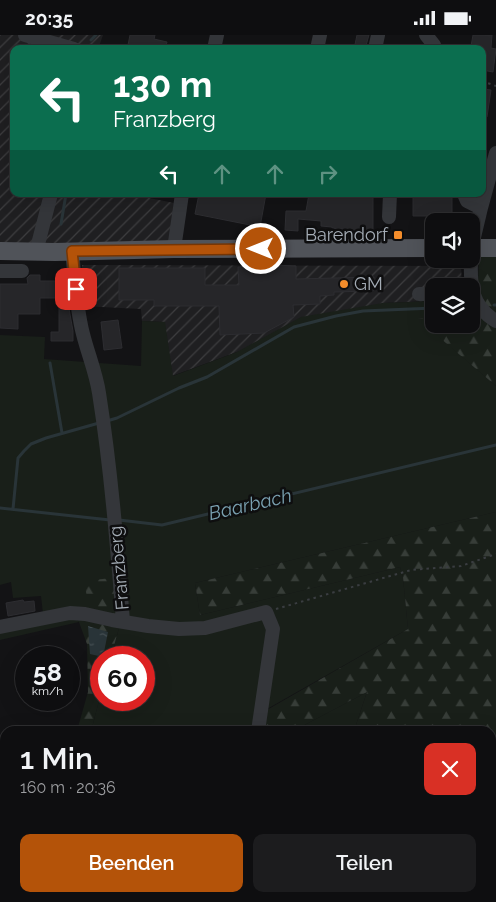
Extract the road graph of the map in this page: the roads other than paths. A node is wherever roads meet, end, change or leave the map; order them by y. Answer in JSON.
{"nodes":[{"id":1,"x":25,"y":35,"type":"edge"},
{"id":2,"x":426,"y":35,"type":"edge"},
{"id":3,"x":46,"y":45,"type":"edge"},
{"id":4,"x":434,"y":45,"type":"edge"},
{"id":5,"x":496,"y":153,"type":"edge"},
{"id":6,"x":486,"y":190,"type":"edge"},
{"id":7,"x":50,"y":197,"type":"edge"},
{"id":8,"x":182,"y":197,"type":"edge"},
{"id":9,"x":390,"y":197,"type":"edge"},
{"id":10,"x":465,"y":197,"type":"edge"},
{"id":11,"x":484,"y":197,"type":"edge"},
{"id":12,"x":481,"y":208,"type":"junction"},
{"id":13,"x":480,"y":213,"type":"edge"},
{"id":14,"x":389,"y":217,"type":"dead end"},
{"id":15,"x":425,"y":248,"type":"edge"},
{"id":16,"x":496,"y":248,"type":"edge"},
{"id":17,"x":174,"y":249,"type":"junction"},
{"id":18,"x":480,"y":249,"type":"edge"},
{"id":19,"x":0,"y":251,"type":"edge"},
{"id":20,"x":72,"y":251,"type":"junction"},
{"id":21,"x":36,"y":252,"type":"junction"},
{"id":22,"x":0,"y":271,"type":"edge"},
{"id":23,"x":22,"y":271,"type":"dead end"},
{"id":24,"x":419,"y":294,"type":"dead end"},
{"id":25,"x":425,"y":294,"type":"edge"},
{"id":26,"x":480,"y":305,"type":"edge"},
{"id":27,"x":496,"y":321,"type":"edge"},
{"id":28,"x":124,"y":621,"type":"junction"},
{"id":29,"x":0,"y":627,"type":"edge"},
{"id":30,"x":259,"y":726,"type":"edge"}],
"edges":[{"from":1,"to":3,"type":"street"},
{"from":2,"to":4,"type":"street"},
{"from":5,"to":6,"type":"street"},
{"from":7,"to":21,"type":"street"},
{"from":8,"to":17,"type":"street"},
{"from":9,"to":14,"type":"street"},
{"from":10,"to":12,"type":"street"},
{"from":11,"to":12,"type":"street"},
{"from":12,"to":13,"type":"street"},
{"from":15,"to":17,"type":"main road"},
{"from":16,"to":18,"type":"main road"},
{"from":17,"to":20,"type":"main road"},
{"from":19,"to":21,"type":"main road"},
{"from":20,"to":21,"type":"main road"},
{"from":20,"to":28,"type":"street","name":"Franzberg"},
{"from":22,"to":23,"type":"street"},
{"from":24,"to":25,"type":"street"},
{"from":26,"to":27,"type":"street"},
{"from":28,"to":29,"type":"street"},
{"from":28,"to":30,"type":"street","name":"Franzberg"}]}
